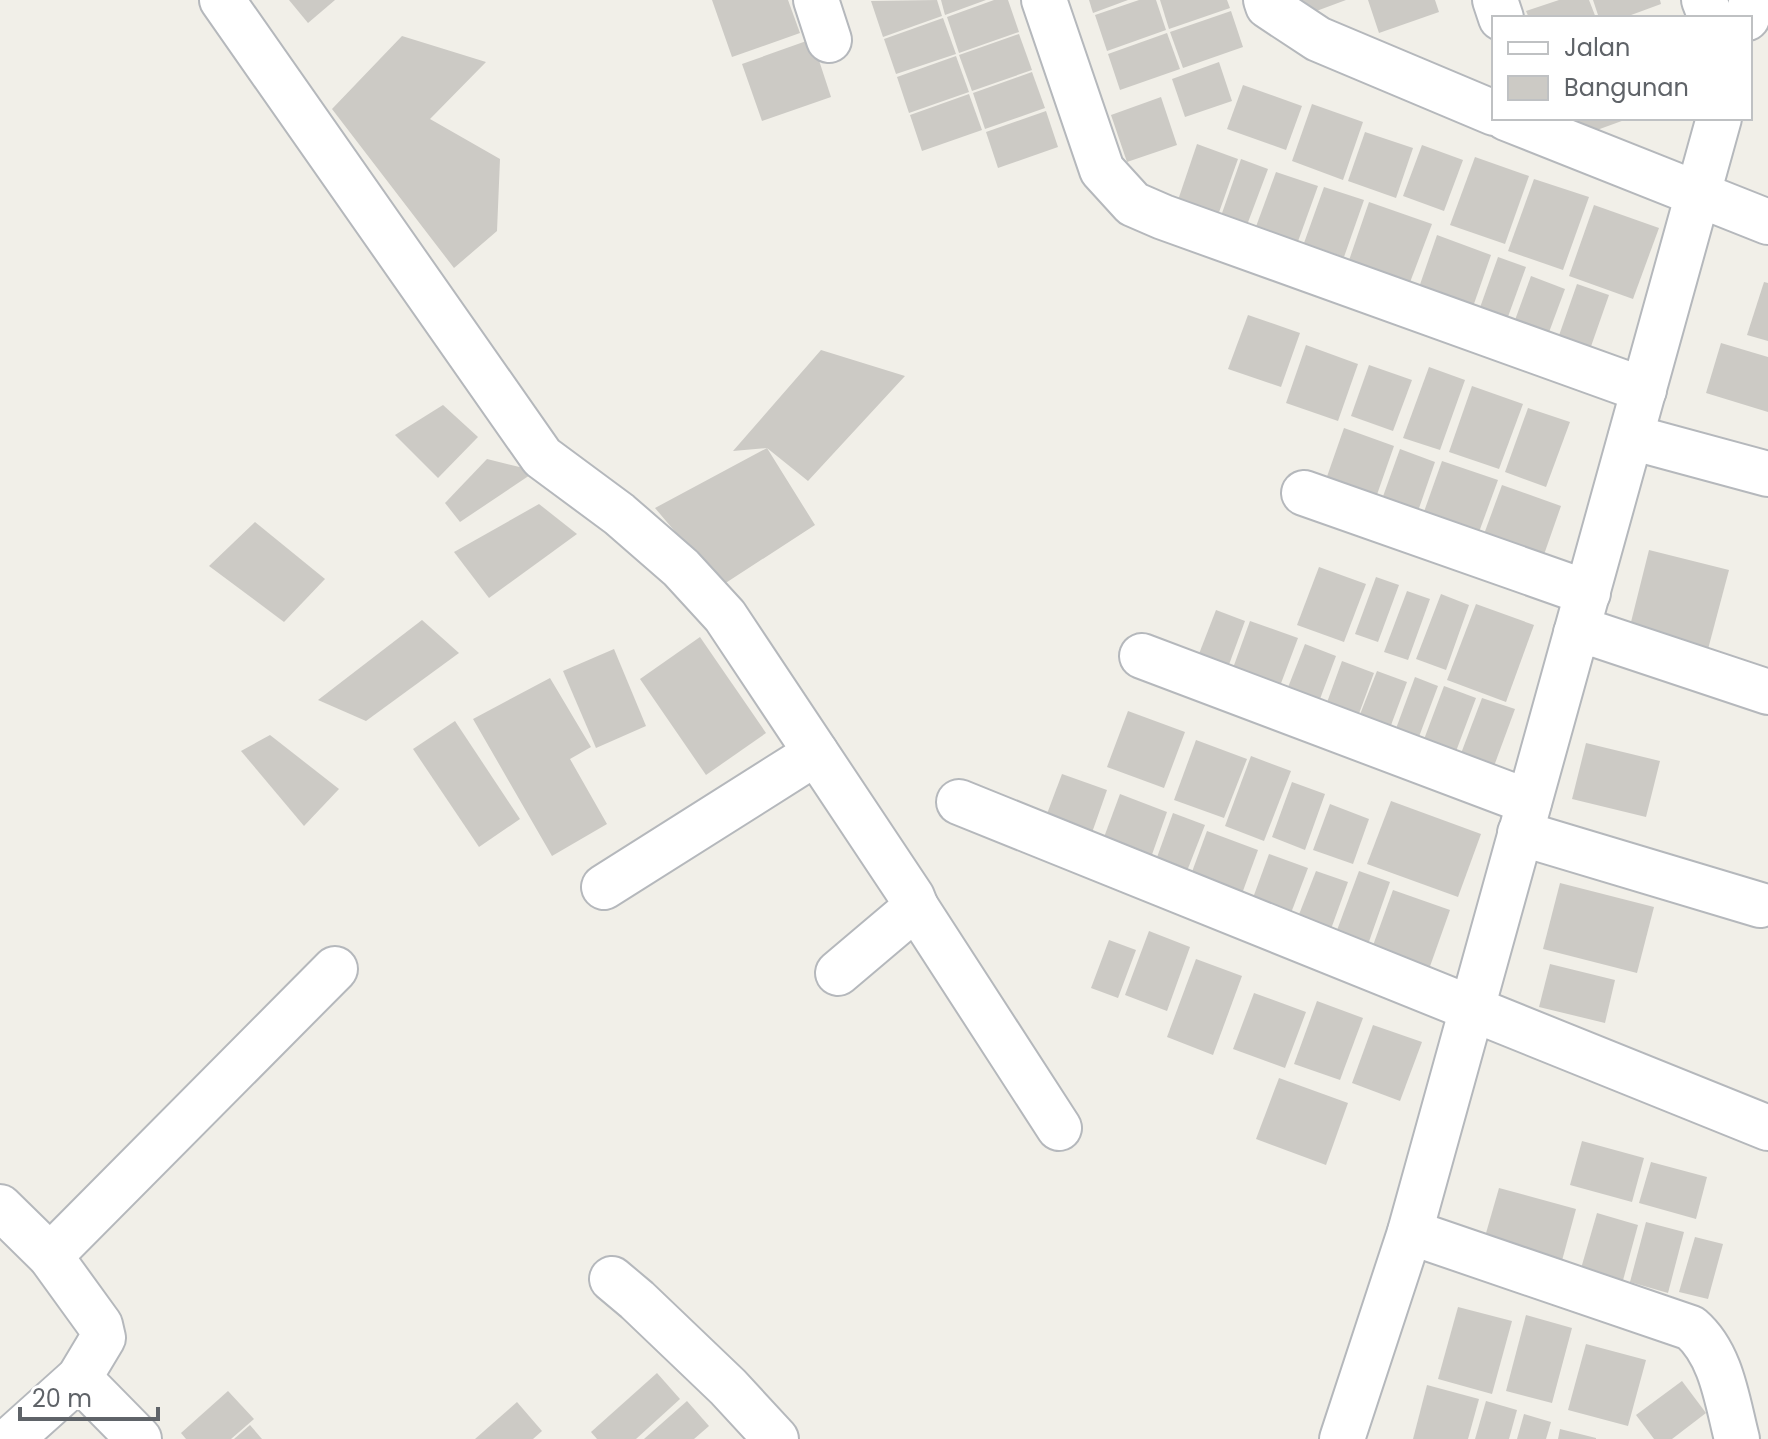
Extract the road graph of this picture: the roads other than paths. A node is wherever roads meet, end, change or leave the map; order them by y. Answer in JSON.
{"nodes":[{"id":1,"x":222,"y":0,"type":"edge"},
{"id":2,"x":1044,"y":0,"type":"edge"},
{"id":3,"x":1266,"y":0,"type":"edge"},
{"id":4,"x":1492,"y":112,"type":"edge"},
{"id":5,"x":1718,"y":120,"type":"edge"},
{"id":6,"x":1528,"y":123,"type":"edge"},
{"id":7,"x":1698,"y":196,"type":"junction"},
{"id":8,"x":1768,"y":222,"type":"edge"},
{"id":9,"x":1644,"y":390,"type":"junction"},
{"id":10,"x":1631,"y":437,"type":"junction"},
{"id":11,"x":1768,"y":474,"type":"edge"},
{"id":12,"x":1304,"y":493,"type":"dead end"},
{"id":13,"x":1582,"y":613,"type":"junction"},
{"id":14,"x":1142,"y":656,"type":"dead end"},
{"id":15,"x":1768,"y":692,"type":"edge"},
{"id":16,"x":816,"y":753,"type":"junction"},
{"id":17,"x":959,"y":802,"type":"dead end"},
{"id":18,"x":1524,"y":818,"type":"junction"},
{"id":19,"x":604,"y":887,"type":"dead end"},
{"id":20,"x":1760,"y":905,"type":"dead end"},
{"id":21,"x":916,"y":907,"type":"junction"},
{"id":22,"x":335,"y":969,"type":"dead end"},
{"id":23,"x":838,"y":973,"type":"dead end"},
{"id":24,"x":1471,"y":1009,"type":"junction"},
{"id":25,"x":1059,"y":1128,"type":"dead end"},
{"id":26,"x":1768,"y":1128,"type":"edge"},
{"id":27,"x":0,"y":1207,"type":"edge"},
{"id":28,"x":1410,"y":1232,"type":"junction"},
{"id":29,"x":50,"y":1256,"type":"junction"},
{"id":30,"x":612,"y":1279,"type":"dead end"},
{"id":31,"x":79,"y":1378,"type":"junction"},
{"id":32,"x":1356,"y":1435,"type":"edge"},
{"id":33,"x":11,"y":1439,"type":"edge"},
{"id":34,"x":139,"y":1439,"type":"edge"},
{"id":35,"x":776,"y":1439,"type":"edge"},
{"id":36,"x":1737,"y":1439,"type":"edge"}],
"edges":[{"from":1,"to":16,"type":"street"},
{"from":2,"to":9,"type":"street"},
{"from":3,"to":4,"type":"street"},
{"from":5,"to":7,"type":"street"},
{"from":6,"to":7,"type":"street"},
{"from":7,"to":8,"type":"street"},
{"from":7,"to":9,"type":"street"},
{"from":9,"to":10,"type":"street"},
{"from":10,"to":11,"type":"street"},
{"from":10,"to":13,"type":"street"},
{"from":12,"to":13,"type":"street"},
{"from":13,"to":15,"type":"street"},
{"from":13,"to":18,"type":"street"},
{"from":14,"to":18,"type":"street"},
{"from":16,"to":19,"type":"street"},
{"from":16,"to":21,"type":"street"},
{"from":17,"to":24,"type":"street"},
{"from":18,"to":20,"type":"street"},
{"from":18,"to":24,"type":"street"},
{"from":21,"to":23,"type":"street"},
{"from":21,"to":25,"type":"street"},
{"from":22,"to":29,"type":"street"},
{"from":24,"to":26,"type":"street"},
{"from":24,"to":28,"type":"street"},
{"from":27,"to":29,"type":"street"},
{"from":28,"to":32,"type":"street"},
{"from":28,"to":36,"type":"street"},
{"from":29,"to":31,"type":"street"},
{"from":30,"to":35,"type":"street"},
{"from":31,"to":33,"type":"street"},
{"from":31,"to":34,"type":"street"}]}
